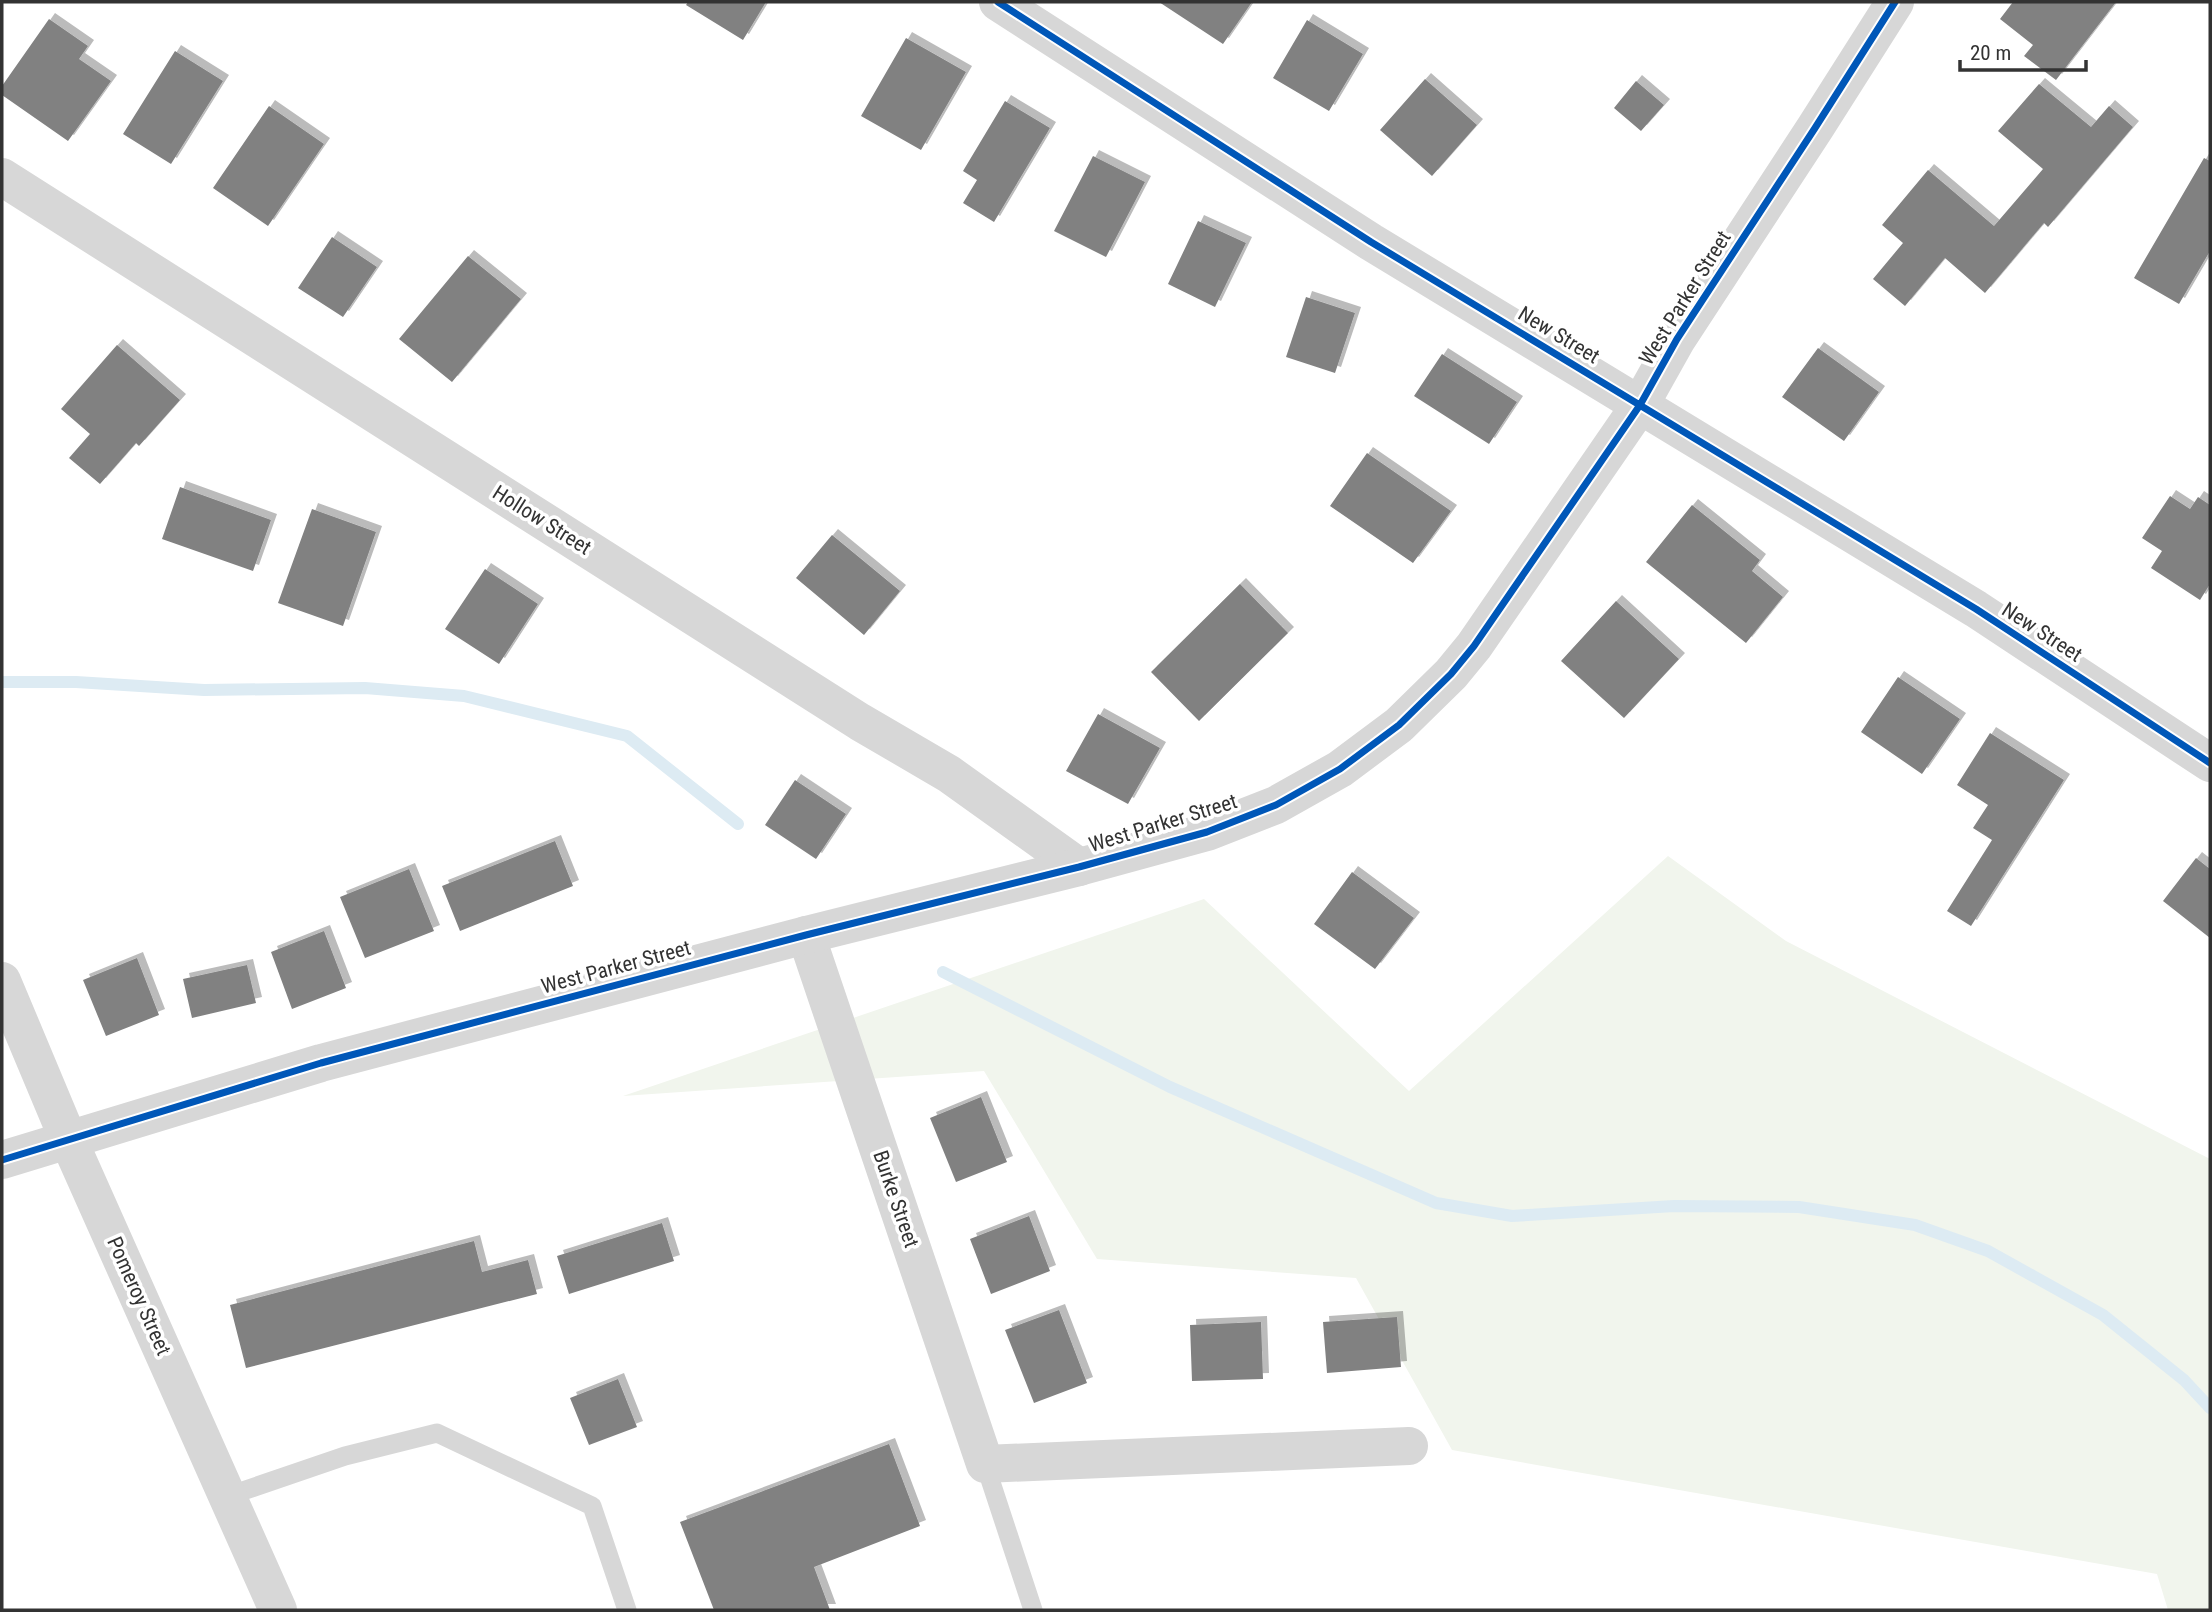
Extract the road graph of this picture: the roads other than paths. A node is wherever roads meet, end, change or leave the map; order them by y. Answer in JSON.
{"nodes":[{"id":1,"x":998,"y":2,"type":"edge"},
{"id":2,"x":1895,"y":2,"type":"edge"},
{"id":3,"x":2,"y":177,"type":"edge"},
{"id":4,"x":1640,"y":405,"type":"junction"},
{"id":5,"x":2210,"y":763,"type":"edge"},
{"id":6,"x":1079,"y":867,"type":"junction"},
{"id":7,"x":806,"y":935,"type":"junction"},
{"id":8,"x":2,"y":981,"type":"edge"},
{"id":9,"x":69,"y":1141,"type":"junction"},
{"id":10,"x":2,"y":1160,"type":"edge"},
{"id":11,"x":1409,"y":1446,"type":"dead end"},
{"id":12,"x":985,"y":1464,"type":"junction"},
{"id":13,"x":228,"y":1496,"type":"junction"},
{"id":14,"x":278,"y":1610,"type":"edge"},
{"id":15,"x":627,"y":1610,"type":"edge"},
{"id":16,"x":1032,"y":1610,"type":"edge"}],
"edges":[{"from":1,"to":4,"type":"street","name":"New Street"},
{"from":2,"to":4,"type":"street","name":"West Parker Street"},
{"from":3,"to":6,"type":"street","name":"Hollow Street"},
{"from":4,"to":5,"type":"street","name":"New Street"},
{"from":4,"to":6,"type":"street","name":"West Parker Street"},
{"from":6,"to":7,"type":"street","name":"West Parker Street"},
{"from":7,"to":9,"type":"street","name":"West Parker Street"},
{"from":7,"to":12,"type":"street","name":"Burke Street"},
{"from":8,"to":9,"type":"street","name":"Pomeroy Street"},
{"from":9,"to":10,"type":"street","name":"West Parker Street"},
{"from":9,"to":13,"type":"street","name":"Pomeroy Street"},
{"from":11,"to":12,"type":"street"},
{"from":12,"to":16,"type":"lane"},
{"from":13,"to":14,"type":"street","name":"Pomeroy Street"},
{"from":13,"to":15,"type":"lane"}]}
